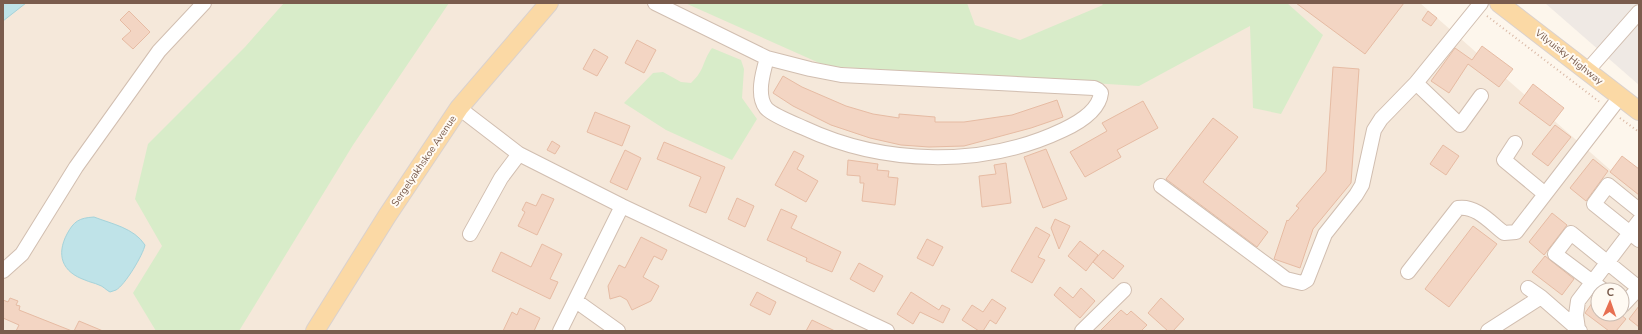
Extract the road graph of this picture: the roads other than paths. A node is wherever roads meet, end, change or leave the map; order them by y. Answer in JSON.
{"nodes":[{"id":1,"x":204,"y":3,"type":"edge"},
{"id":2,"x":549,"y":3,"type":"edge"},
{"id":3,"x":655,"y":3,"type":"edge"},
{"id":4,"x":1499,"y":3,"type":"edge"},
{"id":5,"x":1479,"y":6,"type":"edge"},
{"id":6,"x":1639,"y":12,"type":"edge"},
{"id":7,"x":767,"y":58,"type":"junction"},
{"id":8,"x":1587,"y":71,"type":"junction"},
{"id":9,"x":1416,"y":83,"type":"junction"},
{"id":10,"x":1481,"y":96,"type":"dead end"},
{"id":11,"x":1615,"y":103,"type":"junction"},
{"id":12,"x":459,"y":108,"type":"junction"},
{"id":13,"x":1639,"y":111,"type":"edge"},
{"id":14,"x":1515,"y":143,"type":"dead end"},
{"id":15,"x":519,"y":154,"type":"junction"},
{"id":16,"x":1161,"y":186,"type":"dead end"},
{"id":17,"x":1545,"y":194,"type":"junction"},
{"id":18,"x":622,"y":206,"type":"junction"},
{"id":19,"x":1639,"y":210,"type":"edge"},
{"id":20,"x":1639,"y":221,"type":"edge"},
{"id":21,"x":470,"y":234,"type":"dead end"},
{"id":22,"x":1635,"y":237,"type":"edge"},
{"id":23,"x":1608,"y":262,"type":"junction"},
{"id":24,"x":3,"y":271,"type":"edge"},
{"id":25,"x":1408,"y":272,"type":"dead end"},
{"id":26,"x":1593,"y":282,"type":"edge"},
{"id":27,"x":1600,"y":282,"type":"edge"},
{"id":28,"x":1528,"y":288,"type":"dead end"},
{"id":29,"x":1639,"y":288,"type":"edge"},
{"id":30,"x":1124,"y":290,"type":"dead end"},
{"id":31,"x":1590,"y":292,"type":"edge"},
{"id":32,"x":1541,"y":297,"type":"junction"},
{"id":33,"x":1630,"y":298,"type":"edge"},
{"id":34,"x":576,"y":301,"type":"junction"},
{"id":35,"x":1578,"y":330,"type":"edge"},
{"id":36,"x":315,"y":331,"type":"edge"},
{"id":37,"x":560,"y":331,"type":"edge"},
{"id":38,"x":618,"y":331,"type":"edge"},
{"id":39,"x":887,"y":331,"type":"edge"},
{"id":40,"x":1082,"y":331,"type":"edge"},
{"id":41,"x":1488,"y":331,"type":"edge"}],
"edges":[{"from":1,"to":24,"type":"street"},
{"from":2,"to":12,"type":"main road","name":"Sergelyakhskoe Avenue"},
{"from":3,"to":7,"type":"street"},
{"from":4,"to":8,"type":"main road","name":"Vilyuisky Highway"},
{"from":5,"to":9,"type":"street"},
{"from":6,"to":8,"type":"street"},
{"from":7,"to":7,"type":"street"},
{"from":8,"to":11,"type":"main road","name":"Vilyuisky Highway"},
{"from":9,"to":10,"type":"street"},
{"from":9,"to":16,"type":"street"},
{"from":11,"to":13,"type":"main road","name":"Vilyuisky Highway"},
{"from":11,"to":17,"type":"street"},
{"from":12,"to":15,"type":"street"},
{"from":12,"to":36,"type":"main road","name":"Sergelyakhskoe Avenue"},
{"from":14,"to":17,"type":"street"},
{"from":15,"to":18,"type":"street"},
{"from":15,"to":21,"type":"street"},
{"from":17,"to":25,"type":"street"},
{"from":18,"to":34,"type":"street"},
{"from":18,"to":39,"type":"street"},
{"from":19,"to":22,"type":"street"},
{"from":20,"to":22,"type":"street"},
{"from":22,"to":23,"type":"street"},
{"from":23,"to":26,"type":"street"},
{"from":23,"to":27,"type":"street"},
{"from":23,"to":29,"type":"street"},
{"from":28,"to":32,"type":"street"},
{"from":29,"to":33,"type":"street"},
{"from":30,"to":40,"type":"street"},
{"from":31,"to":35,"type":"street"},
{"from":32,"to":35,"type":"street"},
{"from":32,"to":41,"type":"street"},
{"from":34,"to":37,"type":"street"},
{"from":34,"to":38,"type":"street"}]}
